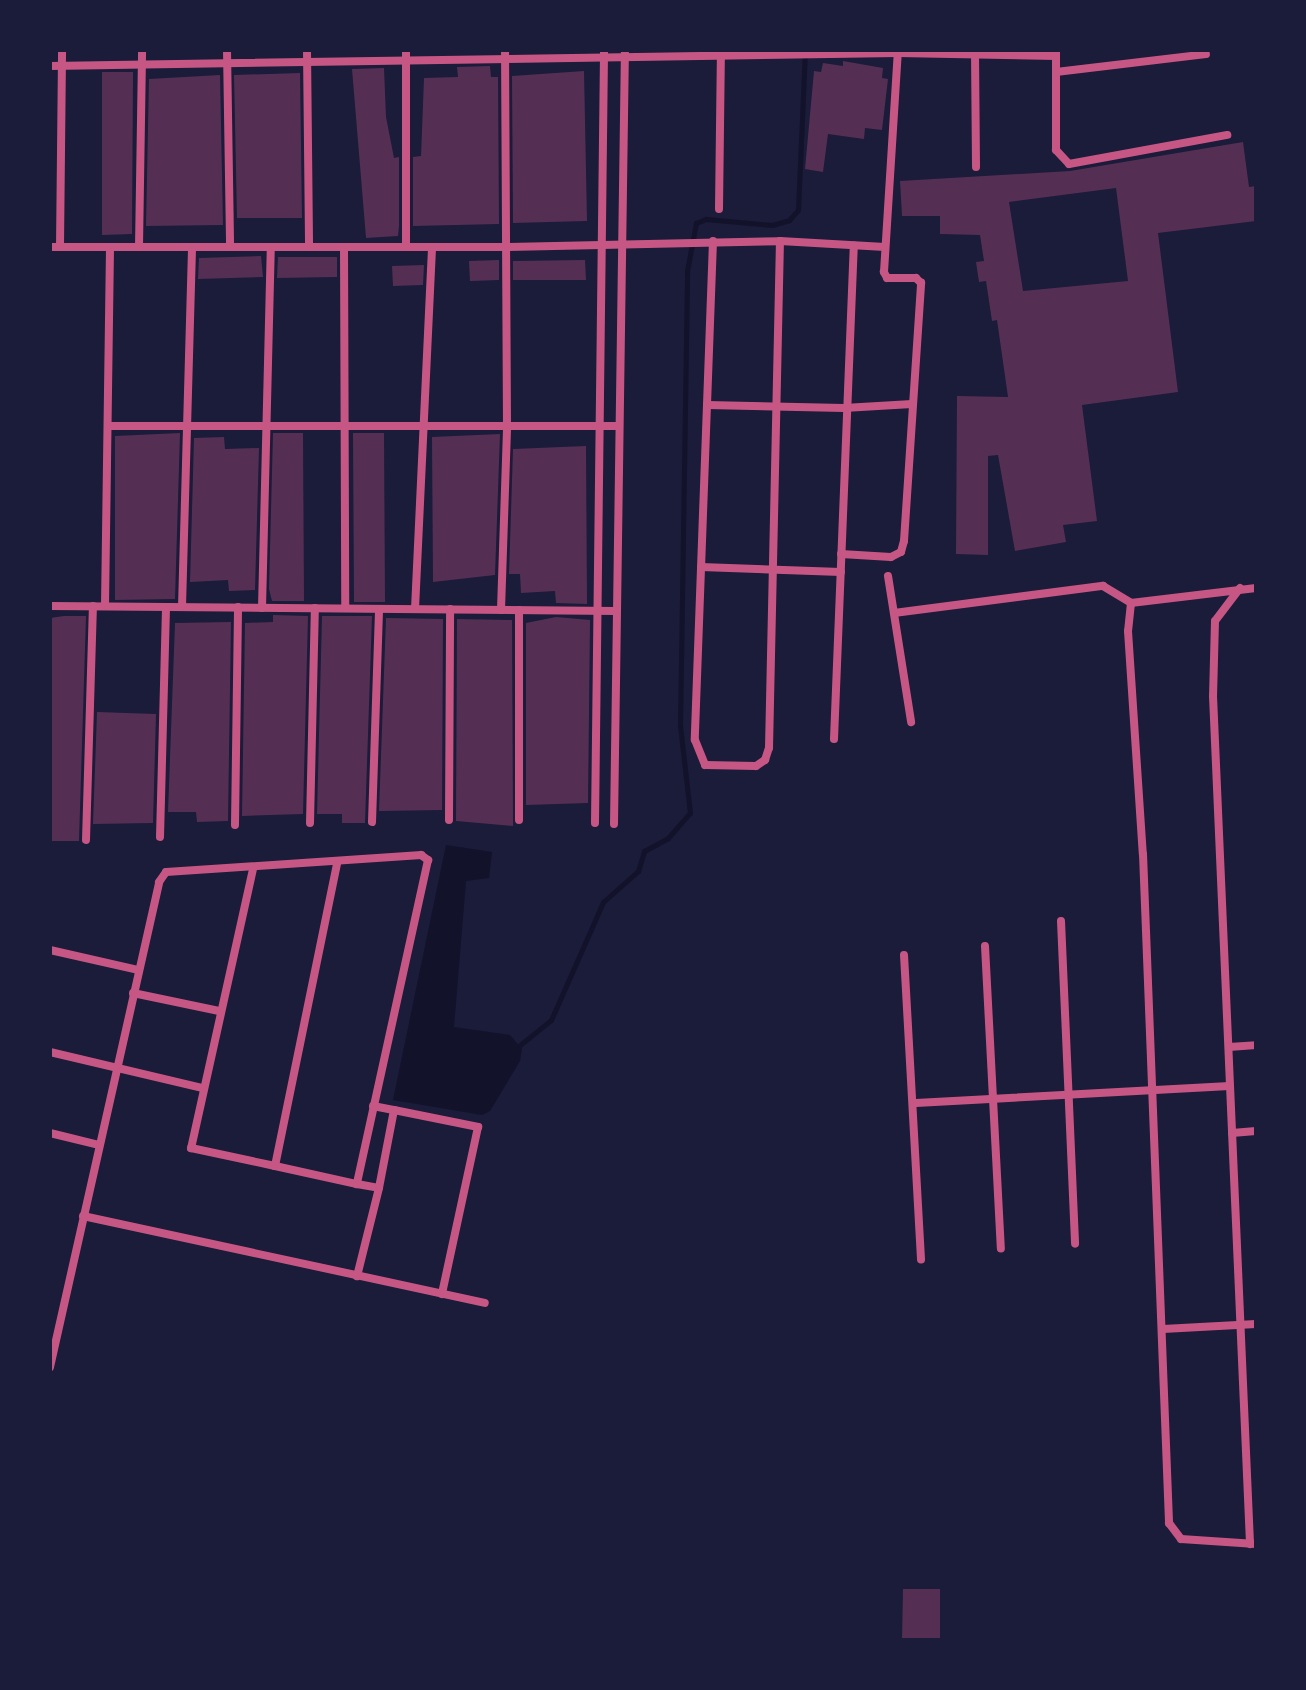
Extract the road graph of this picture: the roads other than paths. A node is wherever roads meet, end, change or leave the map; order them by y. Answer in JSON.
{"nodes":[{"id":1,"x":62,"y":50,"type":"edge"},
{"id":2,"x":142,"y":50,"type":"edge"},
{"id":3,"x":227,"y":50,"type":"edge"},
{"id":4,"x":307,"y":50,"type":"edge"},
{"id":5,"x":406,"y":50,"type":"edge"},
{"id":6,"x":505,"y":50,"type":"edge"},
{"id":7,"x":898,"y":51,"type":"edge"},
{"id":8,"x":975,"y":53,"type":"edge"},
{"id":9,"x":1056,"y":53,"type":"edge"},
{"id":10,"x":604,"y":54,"type":"edge"},
{"id":11,"x":625,"y":54,"type":"edge"},
{"id":12,"x":721,"y":54,"type":"edge"},
{"id":13,"x":1206,"y":54,"type":"dead end"},
{"id":14,"x":307,"y":63,"type":"junction"},
{"id":15,"x":505,"y":63,"type":"junction"},
{"id":16,"x":406,"y":64,"type":"junction"},
{"id":17,"x":227,"y":65,"type":"junction"},
{"id":18,"x":50,"y":66,"type":"edge"},
{"id":19,"x":61,"y":66,"type":"junction"},
{"id":20,"x":141,"y":66,"type":"junction"},
{"id":21,"x":1056,"y":72,"type":"junction"},
{"id":22,"x":1227,"y":135,"type":"dead end"},
{"id":23,"x":976,"y":167,"type":"dead end"},
{"id":24,"x":719,"y":209,"type":"dead end"},
{"id":25,"x":621,"y":241,"type":"junction"},
{"id":26,"x":709,"y":241,"type":"junction"},
{"id":27,"x":780,"y":241,"type":"junction"},
{"id":28,"x":605,"y":243,"type":"junction"},
{"id":29,"x":854,"y":245,"type":"junction"},
{"id":30,"x":309,"y":246,"type":"junction"},
{"id":31,"x":50,"y":247,"type":"edge"},
{"id":32,"x":60,"y":247,"type":"junction"},
{"id":33,"x":110,"y":247,"type":"junction"},
{"id":34,"x":139,"y":247,"type":"junction"},
{"id":35,"x":192,"y":247,"type":"junction"},
{"id":36,"x":230,"y":247,"type":"junction"},
{"id":37,"x":271,"y":247,"type":"junction"},
{"id":38,"x":344,"y":247,"type":"junction"},
{"id":39,"x":406,"y":247,"type":"junction"},
{"id":40,"x":432,"y":247,"type":"junction"},
{"id":41,"x":505,"y":247,"type":"junction"},
{"id":42,"x":885,"y":247,"type":"junction"},
{"id":43,"x":912,"y":404,"type":"junction"},
{"id":44,"x":707,"y":405,"type":"junction"},
{"id":45,"x":775,"y":408,"type":"junction"},
{"id":46,"x":844,"y":408,"type":"junction"},
{"id":47,"x":111,"y":426,"type":"junction"},
{"id":48,"x":188,"y":426,"type":"junction"},
{"id":49,"x":268,"y":426,"type":"junction"},
{"id":50,"x":347,"y":426,"type":"junction"},
{"id":51,"x":426,"y":426,"type":"junction"},
{"id":52,"x":507,"y":426,"type":"junction"},
{"id":53,"x":599,"y":426,"type":"junction"},
{"id":54,"x":617,"y":426,"type":"junction"},
{"id":55,"x":841,"y":554,"type":"junction"},
{"id":56,"x":701,"y":567,"type":"junction"},
{"id":57,"x":772,"y":568,"type":"junction"},
{"id":58,"x":841,"y":572,"type":"junction"},
{"id":59,"x":888,"y":576,"type":"dead end"},
{"id":60,"x":1240,"y":588,"type":"junction"},
{"id":61,"x":1256,"y":588,"type":"edge"},
{"id":62,"x":1131,"y":603,"type":"junction"},
{"id":63,"x":50,"y":606,"type":"edge"},
{"id":64,"x":93,"y":606,"type":"junction"},
{"id":65,"x":105,"y":606,"type":"junction"},
{"id":66,"x":166,"y":607,"type":"junction"},
{"id":67,"x":182,"y":607,"type":"junction"},
{"id":68,"x":238,"y":607,"type":"junction"},
{"id":69,"x":262,"y":608,"type":"junction"},
{"id":70,"x":315,"y":608,"type":"junction"},
{"id":71,"x":345,"y":608,"type":"junction"},
{"id":72,"x":379,"y":609,"type":"junction"},
{"id":73,"x":415,"y":609,"type":"junction"},
{"id":74,"x":450,"y":609,"type":"junction"},
{"id":75,"x":501,"y":610,"type":"junction"},
{"id":76,"x":519,"y":610,"type":"junction"},
{"id":77,"x":597,"y":610,"type":"junction"},
{"id":78,"x":616,"y":611,"type":"junction"},
{"id":79,"x":894,"y":613,"type":"junction"},
{"id":80,"x":911,"y":722,"type":"dead end"},
{"id":81,"x":834,"y":739,"type":"dead end"},
{"id":82,"x":449,"y":820,"type":"dead end"},
{"id":83,"x":519,"y":820,"type":"dead end"},
{"id":84,"x":372,"y":822,"type":"dead end"},
{"id":85,"x":310,"y":823,"type":"dead end"},
{"id":86,"x":595,"y":823,"type":"dead end"},
{"id":87,"x":614,"y":824,"type":"dead end"},
{"id":88,"x":235,"y":825,"type":"dead end"},
{"id":89,"x":160,"y":837,"type":"dead end"},
{"id":90,"x":86,"y":840,"type":"dead end"},
{"id":91,"x":337,"y":863,"type":"junction"},
{"id":92,"x":253,"y":869,"type":"junction"},
{"id":93,"x":1061,"y":921,"type":"dead end"},
{"id":94,"x":985,"y":946,"type":"dead end"},
{"id":95,"x":50,"y":950,"type":"edge"},
{"id":96,"x":904,"y":955,"type":"dead end"},
{"id":97,"x":138,"y":970,"type":"junction"},
{"id":98,"x":133,"y":993,"type":"junction"},
{"id":99,"x":219,"y":1011,"type":"junction"},
{"id":100,"x":1256,"y":1045,"type":"edge"},
{"id":101,"x":1229,"y":1047,"type":"junction"},
{"id":102,"x":50,"y":1052,"type":"edge"},
{"id":103,"x":115,"y":1069,"type":"junction"},
{"id":104,"x":1230,"y":1086,"type":"junction"},
{"id":105,"x":202,"y":1088,"type":"junction"},
{"id":106,"x":1154,"y":1093,"type":"junction"},
{"id":107,"x":1070,"y":1098,"type":"junction"},
{"id":108,"x":991,"y":1100,"type":"junction"},
{"id":109,"x":916,"y":1103,"type":"junction"},
{"id":110,"x":373,"y":1106,"type":"junction"},
{"id":111,"x":394,"y":1110,"type":"junction"},
{"id":112,"x":1256,"y":1131,"type":"edge"},
{"id":113,"x":50,"y":1133,"type":"edge"},
{"id":114,"x":1232,"y":1133,"type":"junction"},
{"id":115,"x":99,"y":1145,"type":"junction"},
{"id":116,"x":275,"y":1166,"type":"junction"},
{"id":117,"x":357,"y":1184,"type":"junction"},
{"id":118,"x":379,"y":1188,"type":"junction"},
{"id":119,"x":83,"y":1216,"type":"junction"},
{"id":120,"x":1075,"y":1244,"type":"dead end"},
{"id":121,"x":1001,"y":1249,"type":"dead end"},
{"id":122,"x":921,"y":1260,"type":"dead end"},
{"id":123,"x":357,"y":1276,"type":"junction"},
{"id":124,"x":442,"y":1294,"type":"junction"},
{"id":125,"x":485,"y":1303,"type":"dead end"},
{"id":126,"x":1256,"y":1324,"type":"edge"},
{"id":127,"x":1241,"y":1325,"type":"junction"},
{"id":128,"x":1163,"y":1329,"type":"junction"},
{"id":129,"x":50,"y":1367,"type":"edge"},
{"id":130,"x":1253,"y":1544,"type":"edge"}],
"edges":[{"from":1,"to":19,"type":"street"},
{"from":2,"to":20,"type":"street"},
{"from":3,"to":17,"type":"street"},
{"from":4,"to":14,"type":"street"},
{"from":5,"to":16,"type":"street"},
{"from":6,"to":15,"type":"street"},
{"from":7,"to":8,"type":"street"},
{"from":7,"to":12,"type":"street"},
{"from":7,"to":42,"type":"street"},
{"from":8,"to":9,"type":"street"},
{"from":8,"to":23,"type":"street"},
{"from":9,"to":21,"type":"street"},
{"from":10,"to":11,"type":"street"},
{"from":10,"to":15,"type":"street"},
{"from":10,"to":28,"type":"street"},
{"from":11,"to":12,"type":"street"},
{"from":11,"to":25,"type":"street"},
{"from":12,"to":24,"type":"street"},
{"from":13,"to":21,"type":"street"},
{"from":14,"to":16,"type":"street"},
{"from":14,"to":17,"type":"street"},
{"from":14,"to":30,"type":"street"},
{"from":15,"to":16,"type":"street"},
{"from":15,"to":41,"type":"street"},
{"from":16,"to":39,"type":"street"},
{"from":17,"to":20,"type":"street"},
{"from":17,"to":36,"type":"street"},
{"from":18,"to":19,"type":"street"},
{"from":19,"to":20,"type":"street"},
{"from":19,"to":32,"type":"street"},
{"from":20,"to":34,"type":"street"},
{"from":21,"to":22,"type":"street"},
{"from":25,"to":26,"type":"street"},
{"from":25,"to":28,"type":"street"},
{"from":25,"to":54,"type":"street"},
{"from":26,"to":27,"type":"street"},
{"from":26,"to":44,"type":"street"},
{"from":27,"to":29,"type":"street"},
{"from":27,"to":45,"type":"street"},
{"from":28,"to":41,"type":"street"},
{"from":28,"to":53,"type":"street"},
{"from":29,"to":42,"type":"street"},
{"from":29,"to":46,"type":"street"},
{"from":30,"to":37,"type":"street"},
{"from":30,"to":38,"type":"street"},
{"from":31,"to":32,"type":"street"},
{"from":32,"to":33,"type":"street"},
{"from":33,"to":34,"type":"street"},
{"from":33,"to":47,"type":"street"},
{"from":34,"to":35,"type":"street"},
{"from":35,"to":36,"type":"street"},
{"from":35,"to":48,"type":"street"},
{"from":36,"to":37,"type":"street"},
{"from":37,"to":49,"type":"street"},
{"from":38,"to":39,"type":"street"},
{"from":38,"to":50,"type":"street"},
{"from":39,"to":40,"type":"street"},
{"from":40,"to":41,"type":"street"},
{"from":40,"to":51,"type":"street"},
{"from":41,"to":52,"type":"street"},
{"from":42,"to":43,"type":"street"},
{"from":43,"to":46,"type":"street"},
{"from":43,"to":55,"type":"street"},
{"from":44,"to":45,"type":"street"},
{"from":44,"to":56,"type":"street"},
{"from":45,"to":46,"type":"street"},
{"from":45,"to":57,"type":"street"},
{"from":46,"to":55,"type":"street"},
{"from":47,"to":48,"type":"street"},
{"from":47,"to":65,"type":"street"},
{"from":48,"to":49,"type":"street"},
{"from":48,"to":67,"type":"street"},
{"from":49,"to":50,"type":"street"},
{"from":49,"to":69,"type":"street"},
{"from":50,"to":51,"type":"street"},
{"from":50,"to":71,"type":"street"},
{"from":51,"to":52,"type":"street"},
{"from":51,"to":73,"type":"street"},
{"from":52,"to":53,"type":"street"},
{"from":52,"to":75,"type":"street"},
{"from":53,"to":54,"type":"street"},
{"from":53,"to":77,"type":"street"},
{"from":54,"to":78,"type":"street"},
{"from":55,"to":58,"type":"street"},
{"from":56,"to":57,"type":"street"},
{"from":56,"to":57,"type":"street"},
{"from":57,"to":58,"type":"street"},
{"from":58,"to":81,"type":"street"},
{"from":59,"to":79,"type":"street"},
{"from":60,"to":61,"type":"street"},
{"from":60,"to":62,"type":"street"},
{"from":60,"to":101,"type":"street"},
{"from":62,"to":79,"type":"street"},
{"from":62,"to":106,"type":"street"},
{"from":63,"to":64,"type":"street"},
{"from":64,"to":65,"type":"street"},
{"from":64,"to":90,"type":"street"},
{"from":65,"to":66,"type":"street"},
{"from":66,"to":67,"type":"street"},
{"from":66,"to":89,"type":"street"},
{"from":67,"to":68,"type":"street"},
{"from":68,"to":69,"type":"street"},
{"from":68,"to":88,"type":"street"},
{"from":69,"to":70,"type":"street"},
{"from":70,"to":71,"type":"street"},
{"from":70,"to":85,"type":"street"},
{"from":71,"to":72,"type":"street"},
{"from":72,"to":73,"type":"street"},
{"from":72,"to":84,"type":"street"},
{"from":73,"to":74,"type":"street"},
{"from":74,"to":75,"type":"street"},
{"from":74,"to":82,"type":"street"},
{"from":75,"to":76,"type":"street"},
{"from":76,"to":77,"type":"street"},
{"from":76,"to":83,"type":"street"},
{"from":77,"to":78,"type":"street"},
{"from":77,"to":86,"type":"street"},
{"from":78,"to":87,"type":"street"},
{"from":79,"to":80,"type":"street"},
{"from":91,"to":92,"type":"street"},
{"from":91,"to":110,"type":"street"},
{"from":91,"to":116,"type":"street"},
{"from":92,"to":97,"type":"street"},
{"from":92,"to":99,"type":"street"},
{"from":93,"to":107,"type":"street"},
{"from":94,"to":108,"type":"street"},
{"from":95,"to":97,"type":"street"},
{"from":96,"to":109,"type":"street"},
{"from":97,"to":98,"type":"street"},
{"from":98,"to":99,"type":"street"},
{"from":98,"to":103,"type":"street"},
{"from":99,"to":105,"type":"street"},
{"from":100,"to":101,"type":"street"},
{"from":101,"to":104,"type":"street"},
{"from":102,"to":103,"type":"street"},
{"from":103,"to":105,"type":"street"},
{"from":103,"to":115,"type":"street"},
{"from":104,"to":106,"type":"street"},
{"from":104,"to":114,"type":"street"},
{"from":105,"to":116,"type":"street"},
{"from":106,"to":107,"type":"street"},
{"from":106,"to":128,"type":"street"},
{"from":107,"to":108,"type":"street"},
{"from":107,"to":120,"type":"street"},
{"from":108,"to":109,"type":"street"},
{"from":108,"to":121,"type":"street"},
{"from":109,"to":122,"type":"street"},
{"from":110,"to":111,"type":"street"},
{"from":110,"to":117,"type":"street"},
{"from":111,"to":118,"type":"street"},
{"from":111,"to":124,"type":"street"},
{"from":112,"to":114,"type":"street"},
{"from":113,"to":115,"type":"street"},
{"from":114,"to":127,"type":"street"},
{"from":115,"to":119,"type":"street"},
{"from":116,"to":117,"type":"street"},
{"from":117,"to":118,"type":"street"},
{"from":118,"to":123,"type":"street"},
{"from":119,"to":123,"type":"street"},
{"from":119,"to":129,"type":"street"},
{"from":123,"to":124,"type":"street"},
{"from":124,"to":125,"type":"street"},
{"from":126,"to":127,"type":"street"},
{"from":127,"to":128,"type":"street"},
{"from":127,"to":130,"type":"street"},
{"from":128,"to":130,"type":"street"}]}
